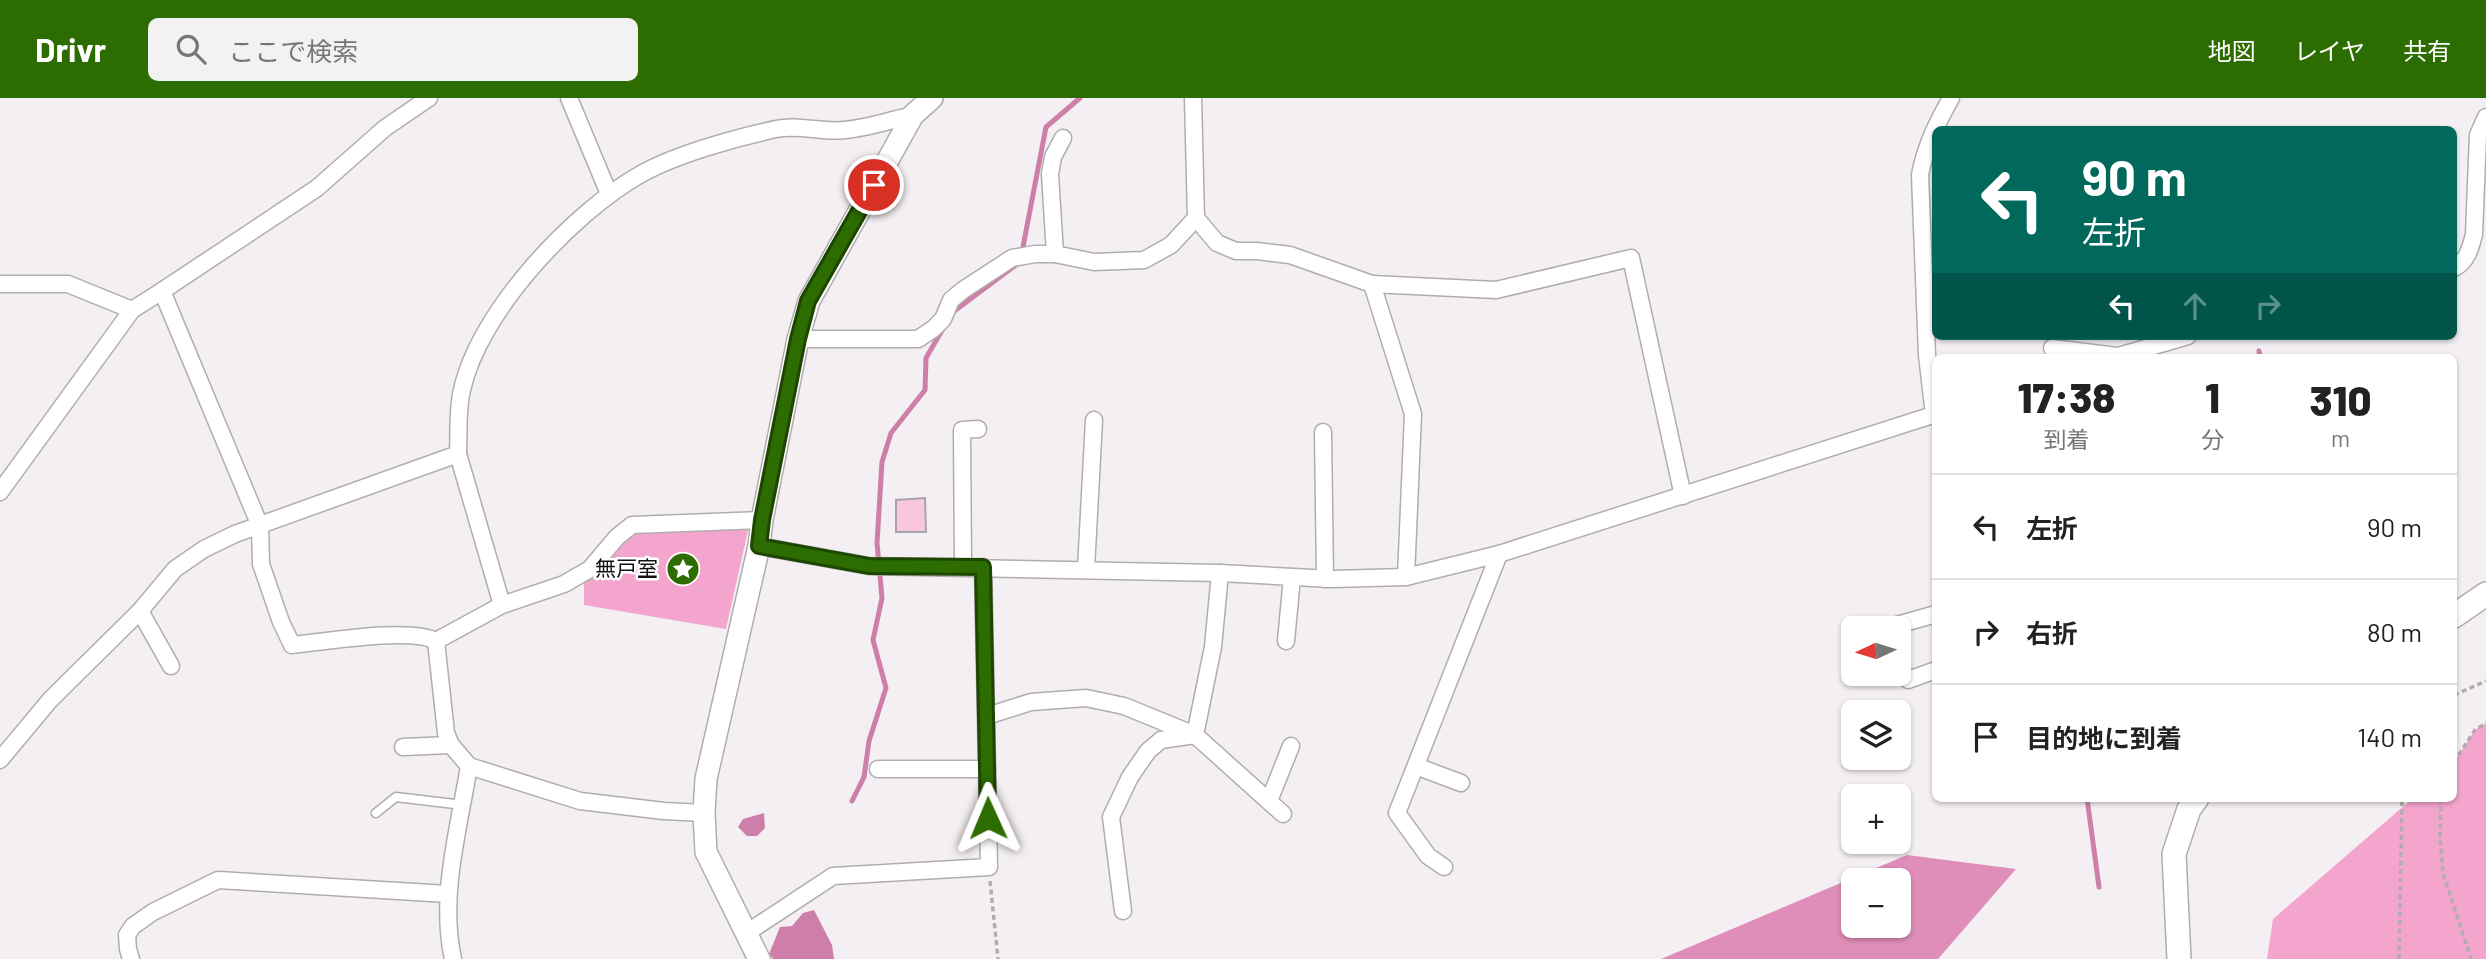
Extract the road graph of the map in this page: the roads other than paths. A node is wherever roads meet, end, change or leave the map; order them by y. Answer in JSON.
{"nodes":[{"id":1,"x":429,"y":98,"type":"edge"},
{"id":2,"x":569,"y":98,"type":"edge"},
{"id":3,"x":932,"y":98,"type":"edge"},
{"id":4,"x":1193,"y":98,"type":"edge"},
{"id":5,"x":1951,"y":98,"type":"edge"},
{"id":6,"x":913,"y":116,"type":"junction"},
{"id":7,"x":2486,"y":117,"type":"edge"},
{"id":8,"x":1936,"y":126,"type":"edge"},
{"id":9,"x":1932,"y":134,"type":"edge"},
{"id":10,"x":1063,"y":138,"type":"dead end"},
{"id":11,"x":609,"y":194,"type":"junction"},
{"id":12,"x":1196,"y":218,"type":"junction"},
{"id":13,"x":1055,"y":254,"type":"junction"},
{"id":14,"x":2457,"y":267,"type":"edge"},
{"id":15,"x":0,"y":284,"type":"edge"},
{"id":16,"x":1372,"y":284,"type":"junction"},
{"id":17,"x":162,"y":291,"type":"junction"},
{"id":18,"x":132,"y":310,"type":"junction"},
{"id":19,"x":798,"y":339,"type":"junction"},
{"id":20,"x":2174,"y":340,"type":"edge"},
{"id":21,"x":2052,"y":348,"type":"dead end"},
{"id":22,"x":2095,"y":354,"type":"edge"},
{"id":23,"x":2126,"y":354,"type":"edge"},
{"id":24,"x":1932,"y":392,"type":"edge"},
{"id":25,"x":1932,"y":416,"type":"edge"},
{"id":26,"x":1094,"y":420,"type":"dead end"},
{"id":27,"x":978,"y":429,"type":"dead end"},
{"id":28,"x":1323,"y":432,"type":"dead end"},
{"id":29,"x":458,"y":454,"type":"junction"},
{"id":30,"x":0,"y":492,"type":"edge"},
{"id":31,"x":1683,"y":496,"type":"junction"},
{"id":32,"x":762,"y":520,"type":"junction"},
{"id":33,"x":260,"y":526,"type":"junction"},
{"id":34,"x":759,"y":546,"type":"junction"},
{"id":35,"x":1499,"y":554,"type":"junction"},
{"id":36,"x":963,"y":566,"type":"junction"},
{"id":37,"x":983,"y":567,"type":"junction"},
{"id":38,"x":1086,"y":569,"type":"junction"},
{"id":39,"x":1220,"y":573,"type":"junction"},
{"id":40,"x":1292,"y":577,"type":"junction"},
{"id":41,"x":1406,"y":577,"type":"junction"},
{"id":42,"x":1325,"y":579,"type":"junction"},
{"id":43,"x":2486,"y":594,"type":"edge"},
{"id":44,"x":502,"y":605,"type":"junction"},
{"id":45,"x":140,"y":611,"type":"junction"},
{"id":46,"x":2457,"y":614,"type":"edge"},
{"id":47,"x":1932,"y":615,"type":"edge"},
{"id":48,"x":1911,"y":621,"type":"edge"},
{"id":49,"x":436,"y":641,"type":"junction"},
{"id":50,"x":1286,"y":641,"type":"dead end"},
{"id":51,"x":171,"y":666,"type":"dead end"},
{"id":52,"x":1932,"y":671,"type":"edge"},
{"id":53,"x":1911,"y":679,"type":"edge"},
{"id":54,"x":987,"y":716,"type":"junction"},
{"id":55,"x":1195,"y":735,"type":"junction"},
{"id":56,"x":452,"y":745,"type":"junction"},
{"id":57,"x":1291,"y":746,"type":"dead end"},
{"id":58,"x":403,"y":747,"type":"dead end"},
{"id":59,"x":0,"y":760,"type":"edge"},
{"id":60,"x":469,"y":766,"type":"junction"},
{"id":61,"x":1416,"y":766,"type":"junction"},
{"id":62,"x":878,"y":769,"type":"dead end"},
{"id":63,"x":987,"y":769,"type":"junction"},
{"id":64,"x":1461,"y":783,"type":"dead end"},
{"id":65,"x":1269,"y":801,"type":"junction"},
{"id":66,"x":2194,"y":802,"type":"edge"},
{"id":67,"x":463,"y":805,"type":"junction"},
{"id":68,"x":376,"y":813,"type":"dead end"},
{"id":69,"x":704,"y":813,"type":"junction"},
{"id":70,"x":1283,"y":814,"type":"dead end"},
{"id":71,"x":1444,"y":867,"type":"dead end"},
{"id":72,"x":448,"y":894,"type":"junction"},
{"id":73,"x":1123,"y":911,"type":"dead end"},
{"id":74,"x":748,"y":932,"type":"junction"},
{"id":75,"x":131,"y":959,"type":"edge"},
{"id":76,"x":453,"y":959,"type":"edge"},
{"id":77,"x":759,"y":959,"type":"edge"},
{"id":78,"x":2179,"y":959,"type":"edge"}],
"edges":[{"from":1,"to":17,"type":"street"},
{"from":2,"to":11,"type":"street"},
{"from":3,"to":6,"type":"street"},
{"from":4,"to":12,"type":"street"},
{"from":5,"to":8,"type":"street"},
{"from":6,"to":11,"type":"street"},
{"from":6,"to":19,"type":"street"},
{"from":7,"to":14,"type":"street"},
{"from":9,"to":24,"type":"street"},
{"from":10,"to":13,"type":"street"},
{"from":11,"to":29,"type":"street"},
{"from":12,"to":13,"type":"street"},
{"from":12,"to":16,"type":"street"},
{"from":13,"to":19,"type":"street"},
{"from":15,"to":18,"type":"street"},
{"from":16,"to":31,"type":"street"},
{"from":16,"to":41,"type":"street"},
{"from":17,"to":18,"type":"street"},
{"from":17,"to":33,"type":"street"},
{"from":18,"to":30,"type":"street"},
{"from":19,"to":32,"type":"street"},
{"from":20,"to":23,"type":"street"},
{"from":21,"to":22,"type":"street"},
{"from":25,"to":31,"type":"street"},
{"from":26,"to":38,"type":"street"},
{"from":27,"to":36,"type":"street"},
{"from":28,"to":42,"type":"street"},
{"from":29,"to":33,"type":"street"},
{"from":29,"to":44,"type":"street"},
{"from":31,"to":35,"type":"street"},
{"from":32,"to":34,"type":"street"},
{"from":32,"to":44,"type":"street"},
{"from":33,"to":45,"type":"street"},
{"from":33,"to":49,"type":"street"},
{"from":34,"to":36,"type":"street"},
{"from":34,"to":69,"type":"street"},
{"from":35,"to":41,"type":"street"},
{"from":35,"to":61,"type":"street"},
{"from":36,"to":37,"type":"street"},
{"from":37,"to":38,"type":"street"},
{"from":37,"to":54,"type":"street"},
{"from":38,"to":39,"type":"street"},
{"from":39,"to":40,"type":"street"},
{"from":39,"to":55,"type":"street"},
{"from":40,"to":42,"type":"street"},
{"from":40,"to":50,"type":"street"},
{"from":41,"to":42,"type":"street"},
{"from":43,"to":46,"type":"main road"},
{"from":44,"to":49,"type":"street"},
{"from":45,"to":51,"type":"street"},
{"from":45,"to":59,"type":"street"},
{"from":47,"to":48,"type":"street"},
{"from":49,"to":56,"type":"street"},
{"from":52,"to":53,"type":"street"},
{"from":54,"to":55,"type":"street"},
{"from":54,"to":63,"type":"street"},
{"from":55,"to":65,"type":"street"},
{"from":55,"to":73,"type":"street"},
{"from":56,"to":58,"type":"street"},
{"from":56,"to":60,"type":"street"},
{"from":57,"to":65,"type":"street"},
{"from":60,"to":67,"type":"street"},
{"from":60,"to":69,"type":"street"},
{"from":61,"to":64,"type":"street"},
{"from":61,"to":71,"type":"street"},
{"from":62,"to":63,"type":"street"},
{"from":63,"to":74,"type":"street"},
{"from":65,"to":70,"type":"street"},
{"from":66,"to":78,"type":"main road"},
{"from":67,"to":68,"type":"lane"},
{"from":67,"to":72,"type":"street"},
{"from":69,"to":74,"type":"street"},
{"from":72,"to":75,"type":"street"},
{"from":72,"to":76,"type":"street"},
{"from":74,"to":77,"type":"street"}]}
